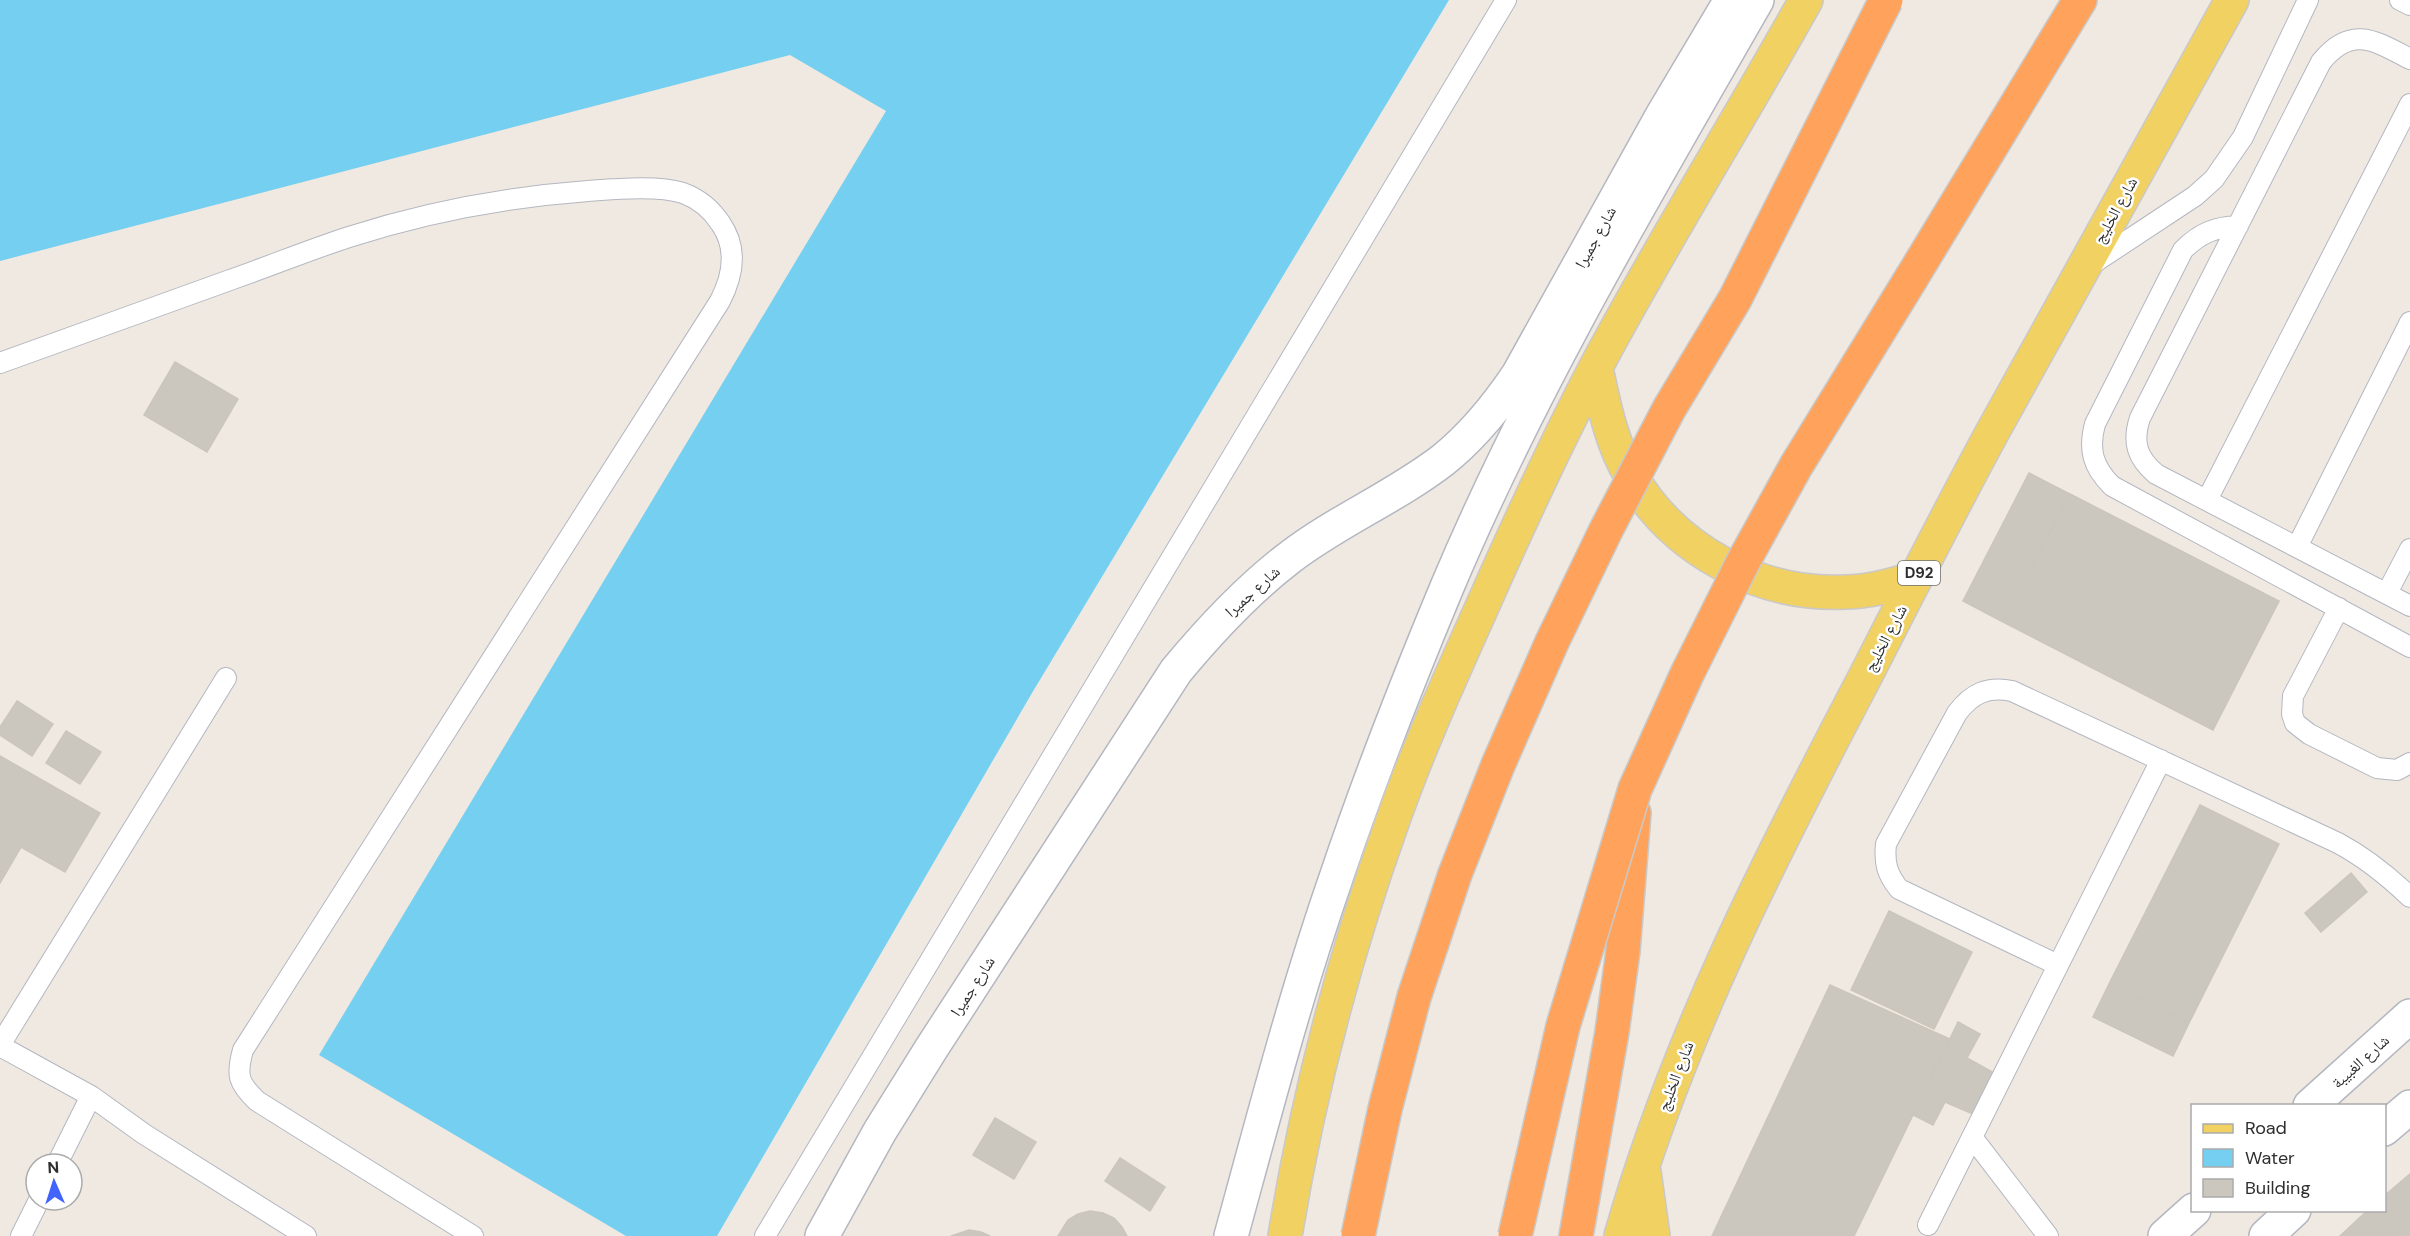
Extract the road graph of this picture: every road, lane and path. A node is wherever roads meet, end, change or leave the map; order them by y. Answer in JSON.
{"nodes":[{"id":1,"x":1506,"y":0,"type":"edge"},
{"id":2,"x":1731,"y":0,"type":"edge"},
{"id":3,"x":1757,"y":0,"type":"edge"},
{"id":4,"x":1806,"y":0,"type":"edge"},
{"id":5,"x":1887,"y":0,"type":"edge"},
{"id":6,"x":2080,"y":0,"type":"edge"},
{"id":7,"x":2232,"y":0,"type":"edge"},
{"id":8,"x":2308,"y":0,"type":"edge"},
{"id":9,"x":2400,"y":0,"type":"edge"},
{"id":10,"x":2410,"y":5,"type":"edge"},
{"id":11,"x":2410,"y":59,"type":"edge"},
{"id":12,"x":2410,"y":104,"type":"edge"},
{"id":13,"x":2238,"y":226,"type":"junction"},
{"id":14,"x":2080,"y":273,"type":"junction"},
{"id":15,"x":2410,"y":322,"type":"edge"},
{"id":16,"x":0,"y":363,"type":"edge"},
{"id":17,"x":1596,"y":368,"type":"junction"},
{"id":18,"x":2207,"y":501,"type":"junction"},
{"id":19,"x":2297,"y":547,"type":"junction"},
{"id":20,"x":2410,"y":549,"type":"edge"},
{"id":21,"x":1916,"y":578,"type":"junction"},
{"id":22,"x":2387,"y":593,"type":"junction"},
{"id":23,"x":2410,"y":606,"type":"edge"},
{"id":24,"x":2339,"y":608,"type":"junction"},
{"id":25,"x":2410,"y":647,"type":"edge"},
{"id":26,"x":226,"y":678,"type":"dead end"},
{"id":27,"x":2161,"y":760,"type":"junction"},
{"id":28,"x":2410,"y":763,"type":"edge"},
{"id":29,"x":1635,"y":789,"type":"junction"},
{"id":30,"x":2410,"y":897,"type":"edge"},
{"id":31,"x":2058,"y":965,"type":"junction"},
{"id":32,"x":2410,"y":1016,"type":"edge"},
{"id":33,"x":0,"y":1046,"type":"edge"},
{"id":34,"x":91,"y":1096,"type":"junction"},
{"id":35,"x":2312,"y":1104,"type":"edge"},
{"id":36,"x":2410,"y":1107,"type":"edge"},
{"id":37,"x":2386,"y":1129,"type":"edge"},
{"id":38,"x":1972,"y":1137,"type":"junction"},
{"id":39,"x":63,"y":1152,"type":"edge"},
{"id":40,"x":1643,"y":1165,"type":"junction"},
{"id":41,"x":33,"y":1212,"type":"edge"},
{"id":42,"x":2192,"y":1212,"type":"edge"},
{"id":43,"x":2292,"y":1212,"type":"edge"},
{"id":44,"x":1929,"y":1225,"type":"dead end"},
{"id":45,"x":21,"y":1236,"type":"edge"},
{"id":46,"x":306,"y":1236,"type":"edge"},
{"id":47,"x":473,"y":1236,"type":"edge"},
{"id":48,"x":765,"y":1236,"type":"edge"},
{"id":49,"x":822,"y":1236,"type":"edge"},
{"id":50,"x":1231,"y":1236,"type":"edge"},
{"id":51,"x":1285,"y":1236,"type":"edge"},
{"id":52,"x":1358,"y":1236,"type":"edge"},
{"id":53,"x":1515,"y":1236,"type":"edge"},
{"id":54,"x":1576,"y":1236,"type":"edge"},
{"id":55,"x":1621,"y":1236,"type":"edge"},
{"id":56,"x":1653,"y":1236,"type":"edge"},
{"id":57,"x":2048,"y":1236,"type":"edge"},
{"id":58,"x":2165,"y":1236,"type":"edge"},
{"id":59,"x":2266,"y":1236,"type":"edge"}],
"edges":[{"from":1,"to":48,"type":"lane"},
{"from":2,"to":49,"type":"street","name":"شارع جميرا"},
{"from":3,"to":50,"type":"street","name":"شارع جميرا"},
{"from":4,"to":17,"type":"main road"},
{"from":5,"to":52,"type":"highway","bridge":true},
{"from":6,"to":29,"type":"highway","bridge":true},
{"from":7,"to":14,"type":"main road","name":"شارع الخليج","number":"D92"},
{"from":8,"to":14,"type":"lane"},
{"from":9,"to":10,"type":"lane"},
{"from":11,"to":13,"type":"lane"},
{"from":12,"to":18,"type":"lane"},
{"from":13,"to":18,"type":"lane"},
{"from":13,"to":24,"type":"lane"},
{"from":14,"to":21,"type":"main road","name":"شارع الخليج","number":"D92"},
{"from":15,"to":19,"type":"lane"},
{"from":16,"to":47,"type":"lane"},
{"from":17,"to":21,"type":"main road"},
{"from":17,"to":51,"type":"main road"},
{"from":18,"to":19,"type":"lane"},
{"from":19,"to":22,"type":"lane"},
{"from":20,"to":22,"type":"lane"},
{"from":21,"to":40,"type":"main road","name":"شارع الخليج","number":"D92"},
{"from":22,"to":23,"type":"lane"},
{"from":24,"to":25,"type":"lane"},
{"from":24,"to":28,"type":"lane"},
{"from":26,"to":33,"type":"lane"},
{"from":27,"to":30,"type":"lane"},
{"from":27,"to":31,"type":"lane"},
{"from":27,"to":31,"type":"lane"},
{"from":29,"to":53,"type":"highway","bridge":true},
{"from":29,"to":54,"type":"highway","bridge":true},
{"from":31,"to":38,"type":"lane"},
{"from":32,"to":35,"type":"street","name":"شارع الغبيبة"},
{"from":33,"to":34,"type":"lane"},
{"from":34,"to":39,"type":"lane"},
{"from":34,"to":46,"type":"lane"},
{"from":36,"to":37,"type":"street"},
{"from":38,"to":44,"type":"lane"},
{"from":38,"to":57,"type":"lane"},
{"from":40,"to":55,"type":"main road","name":"شارع الخليج","number":"D92"},
{"from":40,"to":56,"type":"main road"},
{"from":41,"to":45,"type":"lane"},
{"from":42,"to":58,"type":"street"},
{"from":43,"to":59,"type":"street"}]}
